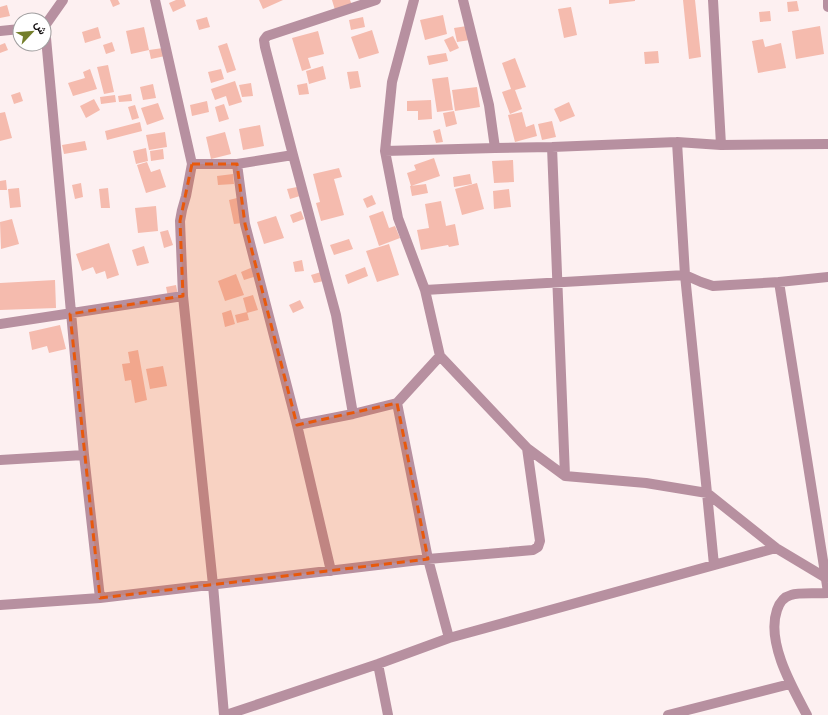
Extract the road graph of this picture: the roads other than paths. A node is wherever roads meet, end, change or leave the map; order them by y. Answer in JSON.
{"nodes":[{"id":1,"x":64,"y":0,"type":"edge"},
{"id":2,"x":155,"y":0,"type":"edge"},
{"id":3,"x":376,"y":0,"type":"edge"},
{"id":4,"x":414,"y":0,"type":"edge"},
{"id":5,"x":463,"y":0,"type":"edge"},
{"id":6,"x":713,"y":0,"type":"edge"},
{"id":7,"x":828,"y":0,"type":"edge"},
{"id":8,"x":828,"y":7,"type":"edge"},
{"id":9,"x":52,"y":16,"type":"edge"},
{"id":10,"x":12,"y":30,"type":"edge"},
{"id":11,"x":0,"y":31,"type":"edge"},
{"id":12,"x":46,"y":52,"type":"edge"},
{"id":13,"x":677,"y":142,"type":"junction"},
{"id":14,"x":828,"y":144,"type":"edge"},
{"id":15,"x":721,"y":145,"type":"junction"},
{"id":16,"x":552,"y":147,"type":"junction"},
{"id":17,"x":495,"y":148,"type":"junction"},
{"id":18,"x":384,"y":151,"type":"junction"},
{"id":19,"x":293,"y":155,"type":"junction"},
{"id":20,"x":192,"y":164,"type":"junction"},
{"id":21,"x":237,"y":164,"type":"junction"},
{"id":22,"x":685,"y":275,"type":"junction"},
{"id":23,"x":828,"y":277,"type":"edge"},
{"id":24,"x":558,"y":282,"type":"junction"},
{"id":25,"x":779,"y":282,"type":"junction"},
{"id":26,"x":425,"y":290,"type":"junction"},
{"id":27,"x":183,"y":296,"type":"junction"},
{"id":28,"x":70,"y":314,"type":"junction"},
{"id":29,"x":0,"y":324,"type":"edge"},
{"id":30,"x":440,"y":356,"type":"junction"},
{"id":31,"x":397,"y":403,"type":"junction"},
{"id":32,"x":353,"y":414,"type":"junction"},
{"id":33,"x":297,"y":425,"type":"junction"},
{"id":34,"x":527,"y":448,"type":"junction"},
{"id":35,"x":84,"y":455,"type":"junction"},
{"id":36,"x":0,"y":460,"type":"edge"},
{"id":37,"x":565,"y":476,"type":"junction"},
{"id":38,"x":707,"y":493,"type":"junction"},
{"id":39,"x":776,"y":548,"type":"junction"},
{"id":40,"x":428,"y":559,"type":"junction"},
{"id":41,"x":714,"y":565,"type":"junction"},
{"id":42,"x":330,"y":571,"type":"junction"},
{"id":43,"x":826,"y":578,"type":"junction"},
{"id":44,"x":213,"y":585,"type":"junction"},
{"id":45,"x":828,"y":593,"type":"edge"},
{"id":46,"x":100,"y":598,"type":"junction"},
{"id":47,"x":0,"y":605,"type":"edge"},
{"id":48,"x":449,"y":638,"type":"junction"},
{"id":49,"x":378,"y":664,"type":"junction"},
{"id":50,"x":790,"y":684,"type":"junction"},
{"id":51,"x":705,"y":710,"type":"edge"},
{"id":52,"x":225,"y":715,"type":"edge"},
{"id":53,"x":388,"y":715,"type":"edge"},
{"id":54,"x":668,"y":715,"type":"edge"},
{"id":55,"x":807,"y":715,"type":"edge"}],
"edges":[{"from":1,"to":9,"type":"street"},
{"from":2,"to":20,"type":"street"},
{"from":3,"to":19,"type":"street"},
{"from":4,"to":18,"type":"street"},
{"from":5,"to":17,"type":"street"},
{"from":6,"to":15,"type":"street"},
{"from":7,"to":8,"type":"street"},
{"from":10,"to":11,"type":"street"},
{"from":12,"to":28,"type":"street"},
{"from":13,"to":15,"type":"street"},
{"from":13,"to":16,"type":"street"},
{"from":13,"to":22,"type":"street"},
{"from":14,"to":15,"type":"street"},
{"from":16,"to":17,"type":"street"},
{"from":16,"to":24,"type":"street"},
{"from":17,"to":18,"type":"street"},
{"from":18,"to":26,"type":"street"},
{"from":19,"to":21,"type":"street"},
{"from":19,"to":32,"type":"street"},
{"from":20,"to":21,"type":"street"},
{"from":20,"to":27,"type":"street"},
{"from":21,"to":33,"type":"street"},
{"from":22,"to":24,"type":"street"},
{"from":22,"to":25,"type":"street"},
{"from":22,"to":38,"type":"street"},
{"from":23,"to":25,"type":"street"},
{"from":24,"to":26,"type":"street"},
{"from":24,"to":37,"type":"street"},
{"from":25,"to":43,"type":"street"},
{"from":26,"to":30,"type":"street"},
{"from":27,"to":28,"type":"street"},
{"from":27,"to":44,"type":"street"},
{"from":28,"to":29,"type":"street"},
{"from":28,"to":35,"type":"street"},
{"from":30,"to":31,"type":"street"},
{"from":30,"to":34,"type":"street"},
{"from":31,"to":32,"type":"street"},
{"from":31,"to":40,"type":"street"},
{"from":32,"to":33,"type":"street"},
{"from":33,"to":42,"type":"street"},
{"from":34,"to":37,"type":"street"},
{"from":34,"to":40,"type":"street"},
{"from":35,"to":36,"type":"street"},
{"from":35,"to":46,"type":"street"},
{"from":37,"to":38,"type":"street"},
{"from":38,"to":39,"type":"street"},
{"from":38,"to":41,"type":"street"},
{"from":39,"to":41,"type":"street"},
{"from":39,"to":43,"type":"street"},
{"from":40,"to":42,"type":"street"},
{"from":40,"to":48,"type":"street"},
{"from":41,"to":48,"type":"street"},
{"from":42,"to":44,"type":"street"},
{"from":43,"to":45,"type":"street"},
{"from":44,"to":46,"type":"street"},
{"from":44,"to":52,"type":"street"},
{"from":45,"to":50,"type":"street"},
{"from":46,"to":47,"type":"street"},
{"from":48,"to":49,"type":"street"},
{"from":49,"to":52,"type":"street"},
{"from":49,"to":53,"type":"street"},
{"from":50,"to":51,"type":"street"},
{"from":50,"to":55,"type":"street"},
{"from":51,"to":54,"type":"street"}]}
